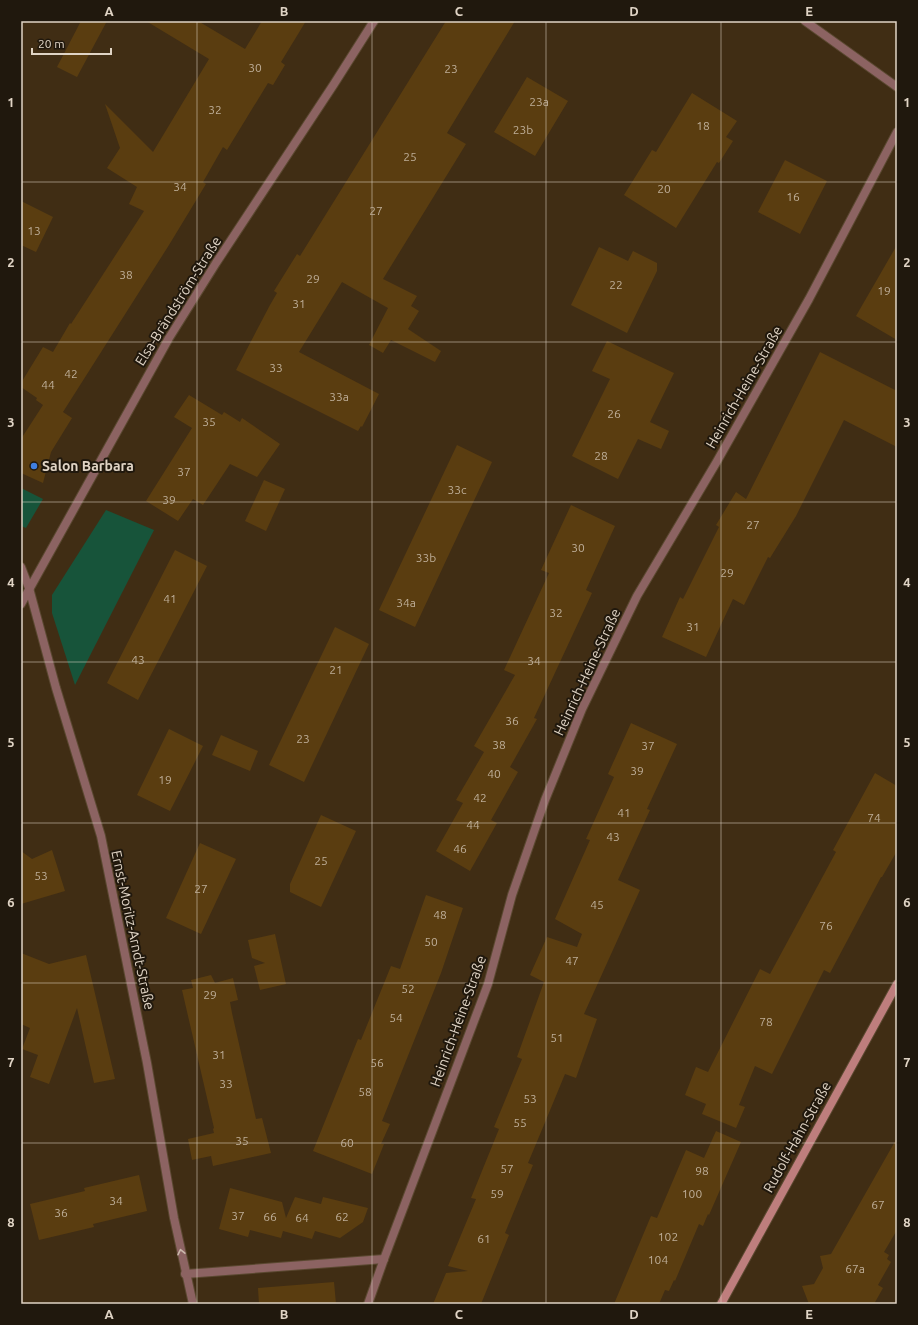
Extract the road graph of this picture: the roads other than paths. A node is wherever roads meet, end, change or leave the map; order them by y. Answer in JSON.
{"nodes":[{"id":1,"x":374,"y":21,"type":"edge"},
{"id":2,"x":805,"y":21,"type":"edge"},
{"id":3,"x":897,"y":87,"type":"edge"},
{"id":4,"x":897,"y":132,"type":"edge"},
{"id":5,"x":21,"y":567,"type":"edge"},
{"id":6,"x":29,"y":588,"type":"junction"},
{"id":7,"x":21,"y":604,"type":"edge"},
{"id":8,"x":897,"y":984,"type":"edge"},
{"id":9,"x":384,"y":1259,"type":"junction"},
{"id":10,"x":185,"y":1274,"type":"junction"},
{"id":11,"x":193,"y":1304,"type":"edge"},
{"id":12,"x":368,"y":1304,"type":"edge"},
{"id":13,"x":721,"y":1304,"type":"edge"}],
"edges":[{"from":1,"to":6,"type":"street","name":"Elsa-Brändström-Straße"},
{"from":2,"to":3,"type":"street"},
{"from":4,"to":9,"type":"street","name":"Heinrich-Heine-Straße"},
{"from":5,"to":6,"type":"street","name":"Ernst-Moritz-Arndt-Straße"},
{"from":6,"to":7,"type":"street","name":"Elsa-Brändström-Straße"},
{"from":10,"to":6,"type":"street","name":"Ernst-Moritz-Arndt-Straße","one_way":true},
{"from":8,"to":13,"type":"street","name":"Rudolf-Hahn-Straße"},
{"from":9,"to":10,"type":"street"},
{"from":9,"to":12,"type":"street","name":"Heinrich-Heine-Straße"},
{"from":10,"to":11,"type":"street","name":"Ernst-Moritz-Arndt-Straße"}]}
